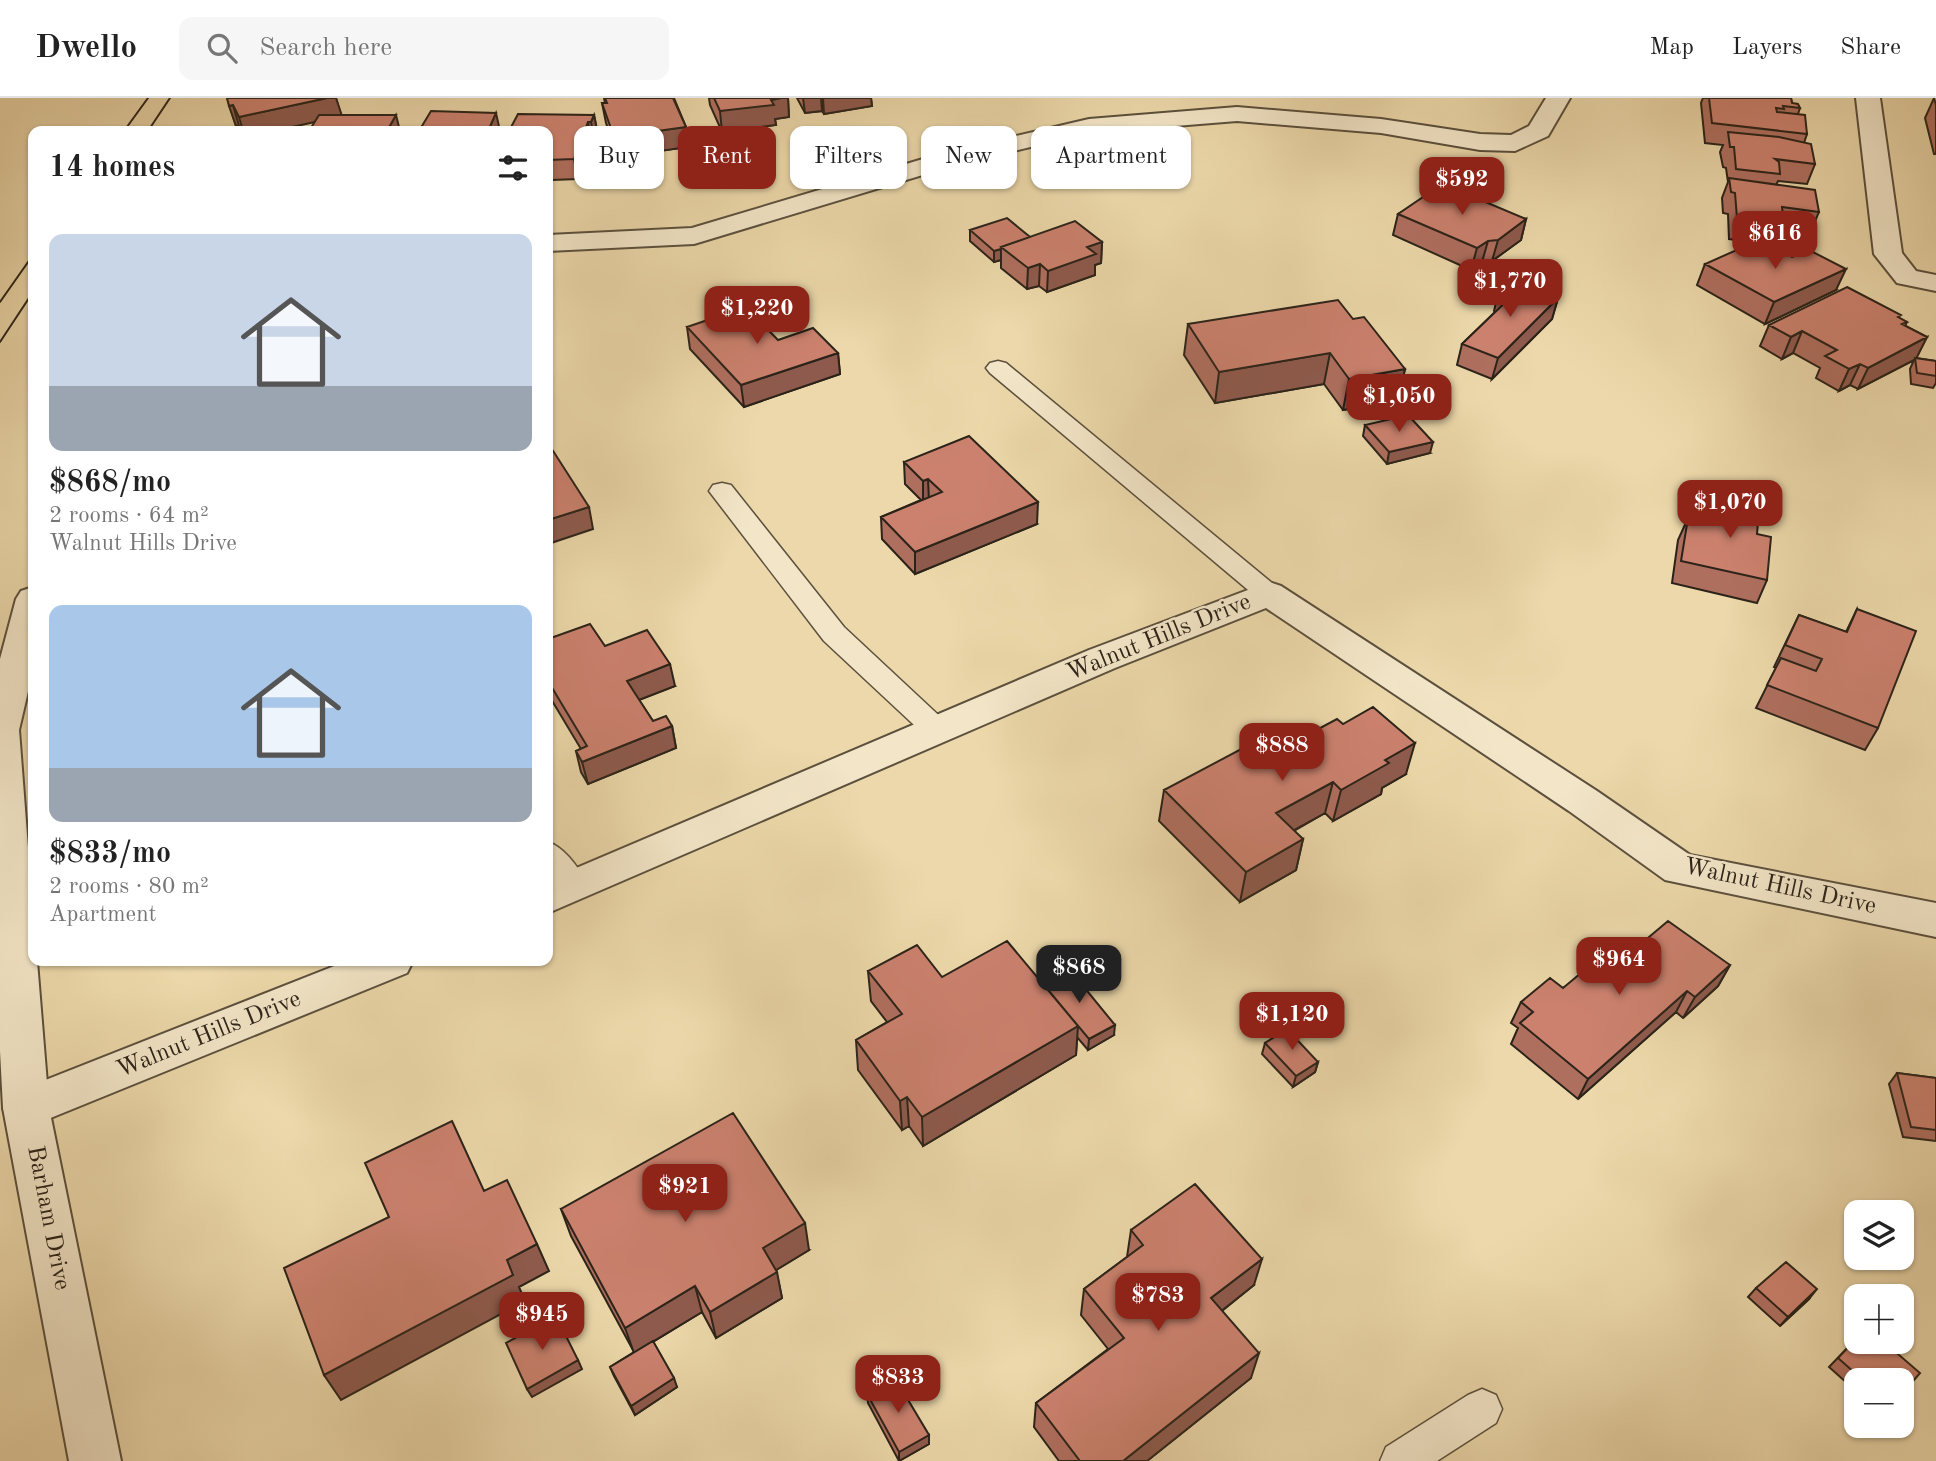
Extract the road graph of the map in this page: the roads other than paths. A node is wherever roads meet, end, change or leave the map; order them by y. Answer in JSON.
{"nodes":[{"id":1,"x":1558,"y":98,"type":"edge"},
{"id":2,"x":1868,"y":98,"type":"edge"},
{"id":3,"x":553,"y":243,"type":"edge"},
{"id":4,"x":1936,"y":283,"type":"edge"},
{"id":5,"x":998,"y":368,"type":"dead end"},
{"id":6,"x":722,"y":491,"type":"dead end"},
{"id":7,"x":1269,"y":594,"type":"junction"},
{"id":8,"x":28,"y":619,"type":"edge"},
{"id":9,"x":938,"y":731,"type":"junction"},
{"id":10,"x":553,"y":870,"type":"edge"},
{"id":11,"x":560,"y":892,"type":"edge"},
{"id":12,"x":1936,"y":920,"type":"edge"},
{"id":13,"x":380,"y":966,"type":"edge"},
{"id":14,"x":26,"y":1108,"type":"junction"},
{"id":15,"x":1482,"y":1409,"type":"dead end"},
{"id":16,"x":95,"y":1461,"type":"edge"},
{"id":17,"x":1400,"y":1461,"type":"edge"}],
"edges":[{"from":1,"to":3,"type":"street"},
{"from":2,"to":4,"type":"street"},
{"from":5,"to":7,"type":"lane"},
{"from":6,"to":9,"type":"lane"},
{"from":7,"to":9,"type":"street","name":"Walnut Hills Drive"},
{"from":7,"to":12,"type":"street","name":"Walnut Hills Drive"},
{"from":8,"to":14,"type":"street","name":"Barham Drive"},
{"from":9,"to":11,"type":"street","name":"Walnut Hills Drive"},
{"from":10,"to":11,"type":"lane"},
{"from":13,"to":14,"type":"street","name":"Walnut Hills Drive"},
{"from":14,"to":16,"type":"street","name":"Barham Drive"},
{"from":15,"to":17,"type":"lane"}]}
